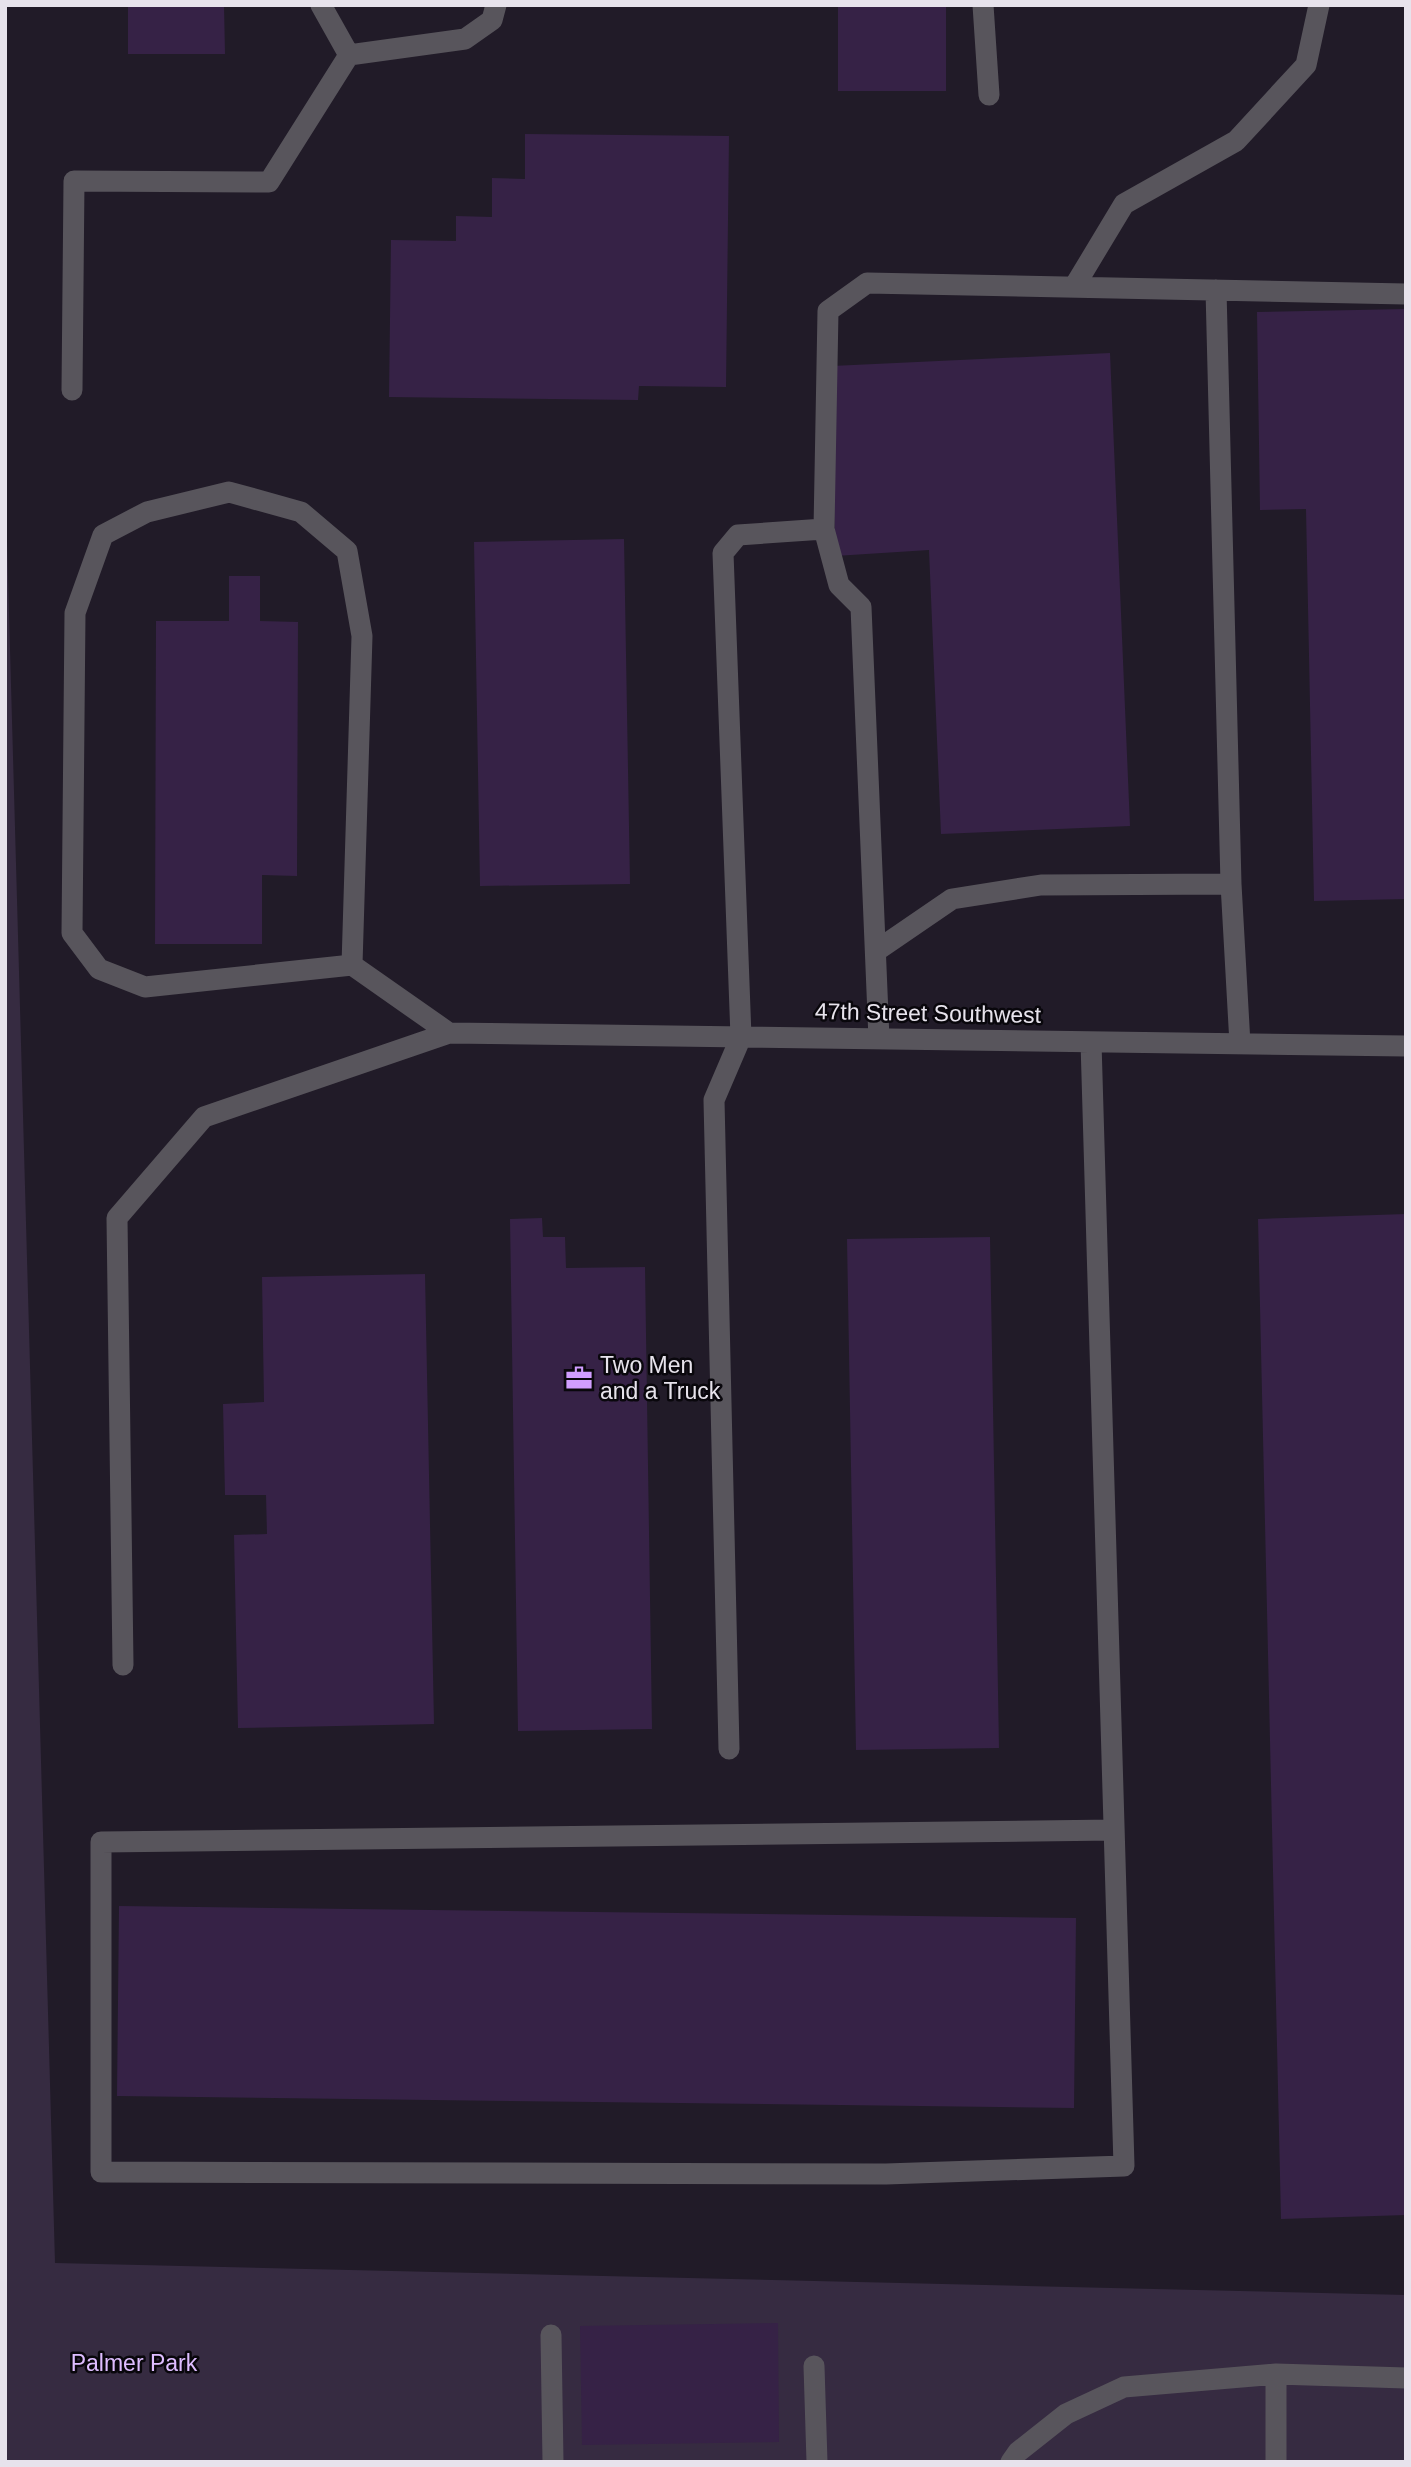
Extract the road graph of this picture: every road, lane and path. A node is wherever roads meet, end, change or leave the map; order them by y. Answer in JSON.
{"nodes":[{"id":1,"x":321,"y":5,"type":"edge"},
{"id":2,"x":496,"y":5,"type":"edge"},
{"id":3,"x":984,"y":5,"type":"edge"},
{"id":4,"x":1319,"y":5,"type":"edge"},
{"id":5,"x":349,"y":55,"type":"junction"},
{"id":6,"x":989,"y":95,"type":"dead end"},
{"id":7,"x":1074,"y":287,"type":"junction"},
{"id":8,"x":1216,"y":290,"type":"junction"},
{"id":9,"x":1406,"y":294,"type":"edge"},
{"id":10,"x":72,"y":390,"type":"dead end"},
{"id":11,"x":824,"y":529,"type":"junction"},
{"id":12,"x":1231,"y":884,"type":"junction"},
{"id":13,"x":876,"y":951,"type":"junction"},
{"id":14,"x":352,"y":965,"type":"junction"},
{"id":15,"x":449,"y":1032,"type":"junction"},
{"id":16,"x":741,"y":1037,"type":"junction"},
{"id":17,"x":879,"y":1039,"type":"junction"},
{"id":18,"x":1091,"y":1042,"type":"junction"},
{"id":19,"x":1240,"y":1044,"type":"junction"},
{"id":20,"x":1406,"y":1046,"type":"edge"},
{"id":21,"x":123,"y":1665,"type":"dead end"},
{"id":22,"x":729,"y":1749,"type":"dead end"},
{"id":23,"x":1114,"y":1830,"type":"junction"},
{"id":24,"x":551,"y":2335,"type":"dead end"},
{"id":25,"x":814,"y":2366,"type":"dead end"},
{"id":26,"x":1276,"y":2374,"type":"junction"},
{"id":27,"x":1406,"y":2378,"type":"edge"},
{"id":28,"x":553,"y":2462,"type":"edge"},
{"id":29,"x":817,"y":2462,"type":"edge"},
{"id":30,"x":1011,"y":2462,"type":"edge"},
{"id":31,"x":1276,"y":2462,"type":"edge"}],
"edges":[{"from":1,"to":5,"type":"street"},
{"from":2,"to":5,"type":"street"},
{"from":3,"to":6,"type":"street"},
{"from":4,"to":7,"type":"street"},
{"from":5,"to":10,"type":"street"},
{"from":7,"to":8,"type":"street"},
{"from":7,"to":11,"type":"street"},
{"from":8,"to":9,"type":"street"},
{"from":8,"to":12,"type":"street"},
{"from":11,"to":13,"type":"street"},
{"from":11,"to":16,"type":"street"},
{"from":12,"to":13,"type":"street"},
{"from":12,"to":19,"type":"street"},
{"from":13,"to":17,"type":"street"},
{"from":14,"to":14,"type":"street"},
{"from":14,"to":15,"type":"street"},
{"from":15,"to":16,"type":"street","name":"47th Street Southwest"},
{"from":15,"to":21,"type":"street"},
{"from":16,"to":17,"type":"street","name":"47th Street Southwest"},
{"from":16,"to":22,"type":"street"},
{"from":17,"to":18,"type":"street","name":"47th Street Southwest"},
{"from":18,"to":19,"type":"street","name":"47th Street Southwest"},
{"from":18,"to":23,"type":"street"},
{"from":19,"to":20,"type":"street","name":"47th Street Southwest"},
{"from":23,"to":23,"type":"street"},
{"from":24,"to":28,"type":"street"},
{"from":25,"to":29,"type":"street"},
{"from":26,"to":27,"type":"street"},
{"from":26,"to":30,"type":"street"},
{"from":26,"to":31,"type":"street"}]}
